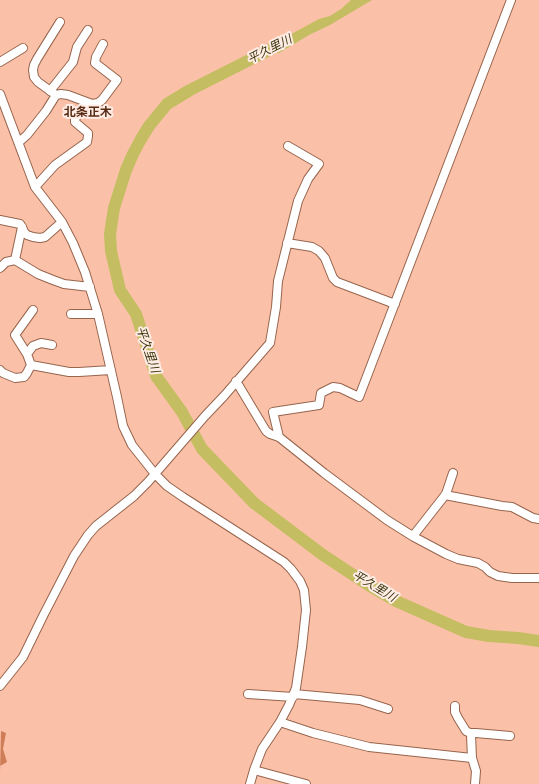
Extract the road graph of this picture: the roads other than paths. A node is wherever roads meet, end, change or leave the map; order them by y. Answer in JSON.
{"nodes":[{"id":1,"x":511,"y":0,"type":"edge"},
{"id":2,"x":60,"y":22,"type":"dead end"},
{"id":3,"x":88,"y":30,"type":"dead end"},
{"id":4,"x":103,"y":44,"type":"dead end"},
{"id":5,"x":23,"y":48,"type":"dead end"},
{"id":6,"x":0,"y":62,"type":"edge"},
{"id":7,"x":53,"y":93,"type":"junction"},
{"id":8,"x":0,"y":94,"type":"edge"},
{"id":9,"x":86,"y":102,"type":"junction"},
{"id":10,"x":19,"y":142,"type":"junction"},
{"id":11,"x":288,"y":146,"type":"dead end"},
{"id":12,"x":36,"y":187,"type":"junction"},
{"id":13,"x":0,"y":220,"type":"edge"},
{"id":14,"x":62,"y":222,"type":"junction"},
{"id":15,"x":22,"y":227,"type":"junction"},
{"id":16,"x":287,"y":243,"type":"junction"},
{"id":17,"x":15,"y":260,"type":"junction"},
{"id":18,"x":0,"y":268,"type":"edge"},
{"id":19,"x":90,"y":287,"type":"junction"},
{"id":20,"x":396,"y":304,"type":"junction"},
{"id":21,"x":33,"y":310,"type":"dead end"},
{"id":22,"x":71,"y":314,"type":"dead end"},
{"id":23,"x":98,"y":314,"type":"junction"},
{"id":24,"x":52,"y":345,"type":"dead end"},
{"id":25,"x":27,"y":354,"type":"junction"},
{"id":26,"x":31,"y":365,"type":"junction"},
{"id":27,"x":0,"y":370,"type":"edge"},
{"id":28,"x":111,"y":370,"type":"junction"},
{"id":29,"x":236,"y":381,"type":"junction"},
{"id":30,"x":278,"y":437,"type":"junction"},
{"id":31,"x":453,"y":473,"type":"dead end"},
{"id":32,"x":155,"y":474,"type":"junction"},
{"id":33,"x":445,"y":495,"type":"junction"},
{"id":34,"x":539,"y":519,"type":"edge"},
{"id":35,"x":413,"y":536,"type":"junction"},
{"id":36,"x":539,"y":578,"type":"edge"},
{"id":37,"x":0,"y":686,"type":"edge"},
{"id":38,"x":248,"y":694,"type":"dead end"},
{"id":39,"x":293,"y":696,"type":"junction"},
{"id":40,"x":455,"y":706,"type":"dead end"},
{"id":41,"x":388,"y":709,"type":"dead end"},
{"id":42,"x":280,"y":722,"type":"junction"},
{"id":43,"x":470,"y":733,"type":"junction"},
{"id":44,"x":510,"y":736,"type":"dead end"},
{"id":45,"x":472,"y":758,"type":"junction"},
{"id":46,"x":254,"y":770,"type":"junction"},
{"id":47,"x":250,"y":784,"type":"edge"},
{"id":48,"x":306,"y":784,"type":"edge"},
{"id":49,"x":475,"y":784,"type":"edge"}],
"edges":[{"from":1,"to":20,"type":"street"},
{"from":2,"to":7,"type":"street"},
{"from":3,"to":7,"type":"street"},
{"from":4,"to":9,"type":"street"},
{"from":5,"to":6,"type":"street"},
{"from":7,"to":9,"type":"street"},
{"from":7,"to":10,"type":"street"},
{"from":8,"to":10,"type":"street"},
{"from":9,"to":12,"type":"street"},
{"from":10,"to":12,"type":"street"},
{"from":11,"to":16,"type":"street"},
{"from":12,"to":14,"type":"street"},
{"from":13,"to":15,"type":"street"},
{"from":14,"to":15,"type":"street"},
{"from":14,"to":19,"type":"street"},
{"from":15,"to":17,"type":"street"},
{"from":16,"to":20,"type":"street"},
{"from":16,"to":29,"type":"street"},
{"from":17,"to":18,"type":"street"},
{"from":17,"to":19,"type":"street"},
{"from":19,"to":23,"type":"street"},
{"from":20,"to":30,"type":"street"},
{"from":21,"to":25,"type":"street"},
{"from":22,"to":23,"type":"street"},
{"from":23,"to":28,"type":"street"},
{"from":24,"to":25,"type":"street"},
{"from":25,"to":26,"type":"street"},
{"from":26,"to":27,"type":"street"},
{"from":26,"to":28,"type":"street"},
{"from":28,"to":32,"type":"street"},
{"from":29,"to":30,"type":"street"},
{"from":29,"to":32,"type":"street"},
{"from":30,"to":35,"type":"street"},
{"from":31,"to":33,"type":"street"},
{"from":32,"to":37,"type":"street"},
{"from":32,"to":39,"type":"street"},
{"from":33,"to":34,"type":"street"},
{"from":33,"to":35,"type":"street"},
{"from":35,"to":36,"type":"street"},
{"from":38,"to":39,"type":"street"},
{"from":39,"to":41,"type":"street"},
{"from":39,"to":42,"type":"street"},
{"from":40,"to":43,"type":"street"},
{"from":42,"to":45,"type":"street"},
{"from":42,"to":46,"type":"street"},
{"from":43,"to":44,"type":"street"},
{"from":43,"to":45,"type":"street"},
{"from":45,"to":49,"type":"street"},
{"from":46,"to":47,"type":"street"},
{"from":46,"to":48,"type":"street"}]}
